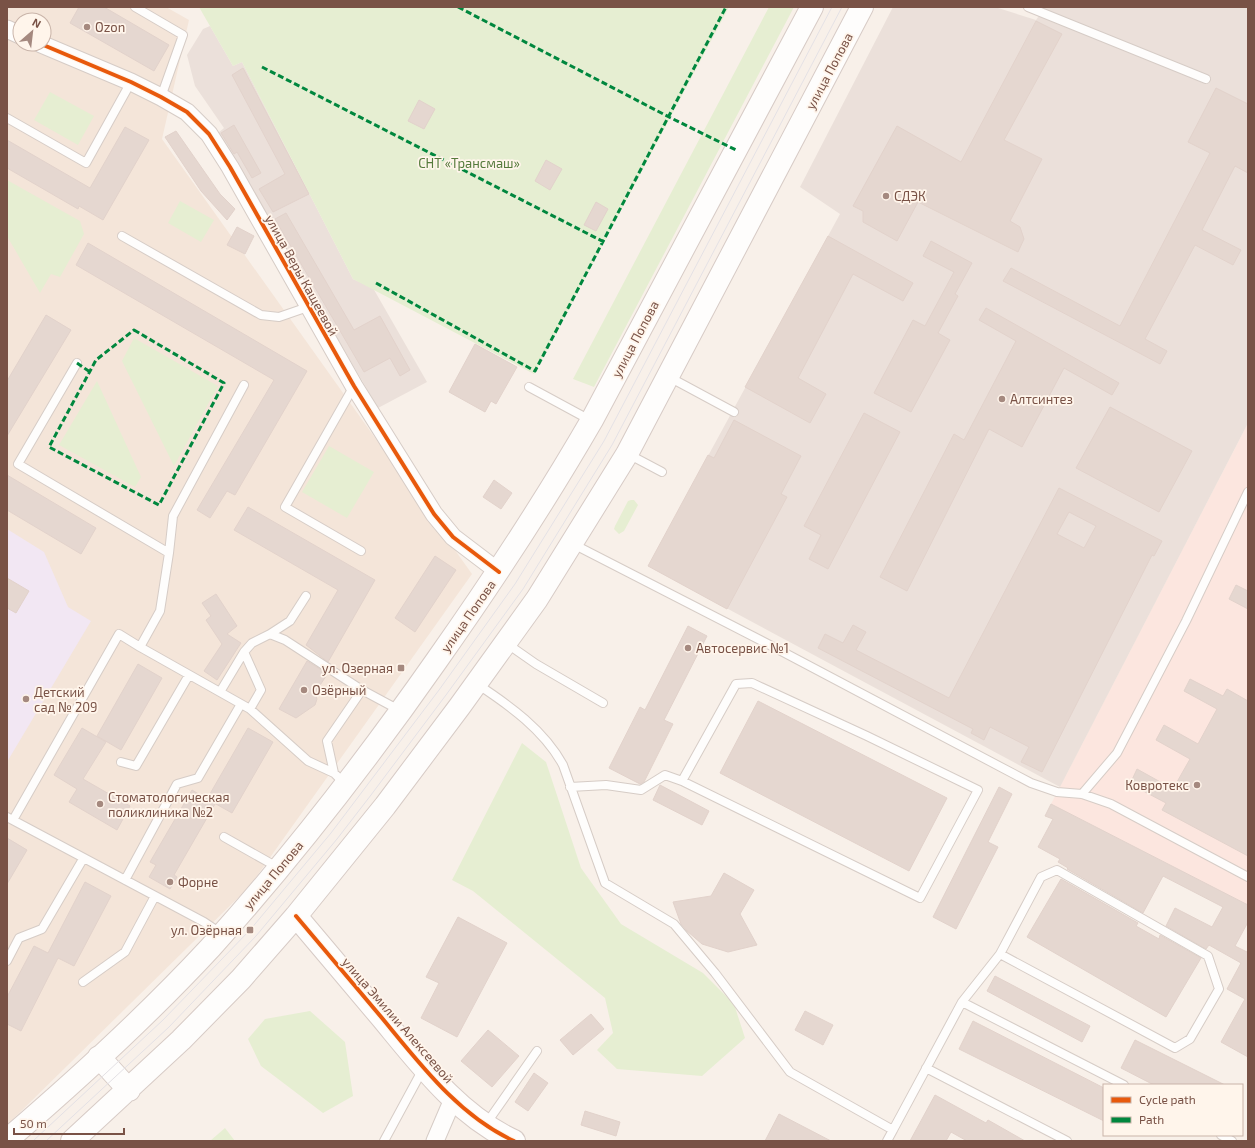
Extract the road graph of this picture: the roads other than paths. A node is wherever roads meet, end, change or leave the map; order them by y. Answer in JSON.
{"nodes":[{"id":1,"x":135,"y":7,"type":"edge"},
{"id":2,"x":812,"y":7,"type":"edge"},
{"id":3,"x":862,"y":7,"type":"edge"},
{"id":4,"x":1028,"y":7,"type":"edge"},
{"id":5,"x":52,"y":49,"type":"edge"},
{"id":6,"x":1206,"y":79,"type":"dead end"},
{"id":7,"x":131,"y":82,"type":"junction"},
{"id":8,"x":161,"y":97,"type":"junction"},
{"id":9,"x":7,"y":118,"type":"edge"},
{"id":10,"x":122,"y":236,"type":"dead end"},
{"id":11,"x":308,"y":307,"type":"junction"},
{"id":12,"x":77,"y":364,"type":"dead end"},
{"id":13,"x":668,"y":376,"type":"junction"},
{"id":14,"x":244,"y":385,"type":"dead end"},
{"id":15,"x":354,"y":386,"type":"junction"},
{"id":16,"x":529,"y":387,"type":"dead end"},
{"id":17,"x":734,"y":412,"type":"dead end"},
{"id":18,"x":592,"y":420,"type":"junction"},
{"id":19,"x":627,"y":454,"type":"junction"},
{"id":20,"x":662,"y":472,"type":"dead end"},
{"id":21,"x":1248,"y":492,"type":"edge"},
{"id":22,"x":573,"y":544,"type":"junction"},
{"id":23,"x":361,"y":551,"type":"dead end"},
{"id":24,"x":169,"y":553,"type":"junction"},
{"id":25,"x":499,"y":572,"type":"junction"},
{"id":26,"x":306,"y":596,"type":"dead end"},
{"id":27,"x":270,"y":634,"type":"junction"},
{"id":28,"x":506,"y":643,"type":"junction"},
{"id":29,"x":140,"y":647,"type":"junction"},
{"id":30,"x":244,"y":652,"type":"junction"},
{"id":31,"x":188,"y":675,"type":"junction"},
{"id":32,"x":476,"y":684,"type":"junction"},
{"id":33,"x":362,"y":690,"type":"junction"},
{"id":34,"x":220,"y":692,"type":"junction"},
{"id":35,"x":603,"y":703,"type":"dead end"},
{"id":36,"x":241,"y":704,"type":"junction"},
{"id":37,"x":250,"y":709,"type":"junction"},
{"id":38,"x":402,"y":711,"type":"junction"},
{"id":39,"x":121,"y":762,"type":"dead end"},
{"id":40,"x":340,"y":779,"type":"junction"},
{"id":41,"x":682,"y":781,"type":"junction"},
{"id":42,"x":570,"y":787,"type":"junction"},
{"id":43,"x":1082,"y":794,"type":"junction"},
{"id":44,"x":10,"y":818,"type":"edge"},
{"id":45,"x":224,"y":837,"type":"dead end"},
{"id":46,"x":83,"y":859,"type":"junction"},
{"id":47,"x":279,"y":868,"type":"junction"},
{"id":48,"x":1248,"y":878,"type":"edge"},
{"id":49,"x":125,"y":880,"type":"junction"},
{"id":50,"x":155,"y":896,"type":"junction"},
{"id":51,"x":296,"y":916,"type":"junction"},
{"id":52,"x":222,"y":934,"type":"junction"},
{"id":53,"x":1000,"y":954,"type":"junction"},
{"id":54,"x":7,"y":961,"type":"edge"},
{"id":55,"x":83,"y":982,"type":"dead end"},
{"id":56,"x":962,"y":1002,"type":"junction"},
{"id":57,"x":537,"y":1051,"type":"dead end"},
{"id":58,"x":99,"y":1056,"type":"junction"},
{"id":59,"x":424,"y":1068,"type":"junction"},
{"id":60,"x":926,"y":1068,"type":"junction"},
{"id":61,"x":1122,"y":1084,"type":"edge"},
{"id":62,"x":129,"y":1090,"type":"junction"},
{"id":63,"x":453,"y":1099,"type":"junction"},
{"id":64,"x":486,"y":1124,"type":"junction"},
{"id":65,"x":893,"y":1130,"type":"junction"},
{"id":66,"x":1223,"y":1136,"type":"edge"},
{"id":67,"x":7,"y":1140,"type":"edge"},
{"id":68,"x":72,"y":1141,"type":"edge"},
{"id":69,"x":384,"y":1141,"type":"edge"},
{"id":70,"x":435,"y":1141,"type":"edge"},
{"id":71,"x":514,"y":1141,"type":"edge"},
{"id":72,"x":887,"y":1141,"type":"edge"},
{"id":73,"x":1067,"y":1141,"type":"edge"},
{"id":74,"x":1232,"y":1141,"type":"edge"}],
"edges":[{"from":1,"to":8,"type":"lane"},
{"from":2,"to":18,"type":"main road","name":"улица Попова"},
{"from":3,"to":13,"type":"main road","name":"улица Попова"},
{"from":4,"to":6,"type":"lane"},
{"from":5,"to":7,"type":"street","name":"улица Веры Кащеевой"},
{"from":7,"to":8,"type":"street","name":"улица Веры Кащеевой"},
{"from":7,"to":9,"type":"lane"},
{"from":8,"to":11,"type":"street","name":"улица Веры Кащеевой"},
{"from":10,"to":11,"type":"lane"},
{"from":11,"to":15,"type":"street","name":"улица Веры Кащеевой"},
{"from":12,"to":24,"type":"lane"},
{"from":13,"to":17,"type":"lane"},
{"from":13,"to":19,"type":"main road","name":"улица Попова"},
{"from":14,"to":24,"type":"lane"},
{"from":15,"to":23,"type":"lane"},
{"from":15,"to":25,"type":"street","name":"улица Веры Кащеевой"},
{"from":16,"to":18,"type":"lane"},
{"from":18,"to":25,"type":"main road","name":"улица Попова"},
{"from":19,"to":20,"type":"lane"},
{"from":19,"to":22,"type":"main road","name":"улица Попова"},
{"from":21,"to":43,"type":"lane"},
{"from":22,"to":28,"type":"main road","name":"улица Попова"},
{"from":22,"to":43,"type":"lane"},
{"from":24,"to":29,"type":"lane"},
{"from":25,"to":38,"type":"main road","name":"улица Попова"},
{"from":26,"to":27,"type":"lane"},
{"from":27,"to":30,"type":"lane"},
{"from":27,"to":33,"type":"lane"},
{"from":28,"to":32,"type":"main road","name":"улица Попова"},
{"from":28,"to":35,"type":"lane"},
{"from":29,"to":31,"type":"lane"},
{"from":29,"to":44,"type":"lane"},
{"from":30,"to":34,"type":"lane"},
{"from":30,"to":37,"type":"lane"},
{"from":31,"to":34,"type":"lane"},
{"from":31,"to":39,"type":"lane"},
{"from":32,"to":42,"type":"lane"},
{"from":32,"to":51,"type":"main road","name":"улица Попова"},
{"from":33,"to":38,"type":"lane"},
{"from":33,"to":40,"type":"lane"},
{"from":34,"to":36,"type":"lane"},
{"from":36,"to":37,"type":"lane"},
{"from":36,"to":49,"type":"lane"},
{"from":37,"to":40,"type":"lane"},
{"from":38,"to":40,"type":"main road","name":"улица Попова"},
{"from":40,"to":47,"type":"main road","name":"улица Попова"},
{"from":41,"to":41,"type":"lane"},
{"from":41,"to":42,"type":"lane"},
{"from":42,"to":65,"type":"lane"},
{"from":43,"to":48,"type":"lane"},
{"from":44,"to":46,"type":"lane"},
{"from":45,"to":47,"type":"lane"},
{"from":46,"to":49,"type":"lane"},
{"from":46,"to":54,"type":"lane"},
{"from":47,"to":52,"type":"main road","name":"улица Попова"},
{"from":49,"to":50,"type":"lane"},
{"from":50,"to":52,"type":"lane"},
{"from":50,"to":55,"type":"lane"},
{"from":51,"to":59,"type":"main road","name":"улица Эмилии Алексеевой"},
{"from":51,"to":62,"type":"main road","name":"улица Попова"},
{"from":52,"to":58,"type":"main road","name":"улица Попова"},
{"from":53,"to":53,"type":"lane"},
{"from":53,"to":56,"type":"lane"},
{"from":56,"to":60,"type":"lane"},
{"from":56,"to":61,"type":"lane"},
{"from":57,"to":64,"type":"lane"},
{"from":58,"to":62,"type":"main road"},
{"from":58,"to":67,"type":"main road","name":"улица Попова"},
{"from":59,"to":63,"type":"main road","name":"улица Эмилии Алексеевой"},
{"from":59,"to":69,"type":"lane"},
{"from":60,"to":65,"type":"lane"},
{"from":60,"to":73,"type":"lane"},
{"from":62,"to":68,"type":"main road","name":"улица Попова"},
{"from":63,"to":64,"type":"main road","name":"улица Эмилии Алексеевой"},
{"from":63,"to":70,"type":"street"},
{"from":64,"to":71,"type":"main road","name":"улица Эмилии Алексеевой"},
{"from":65,"to":72,"type":"lane"},
{"from":66,"to":74,"type":"lane"}]}
